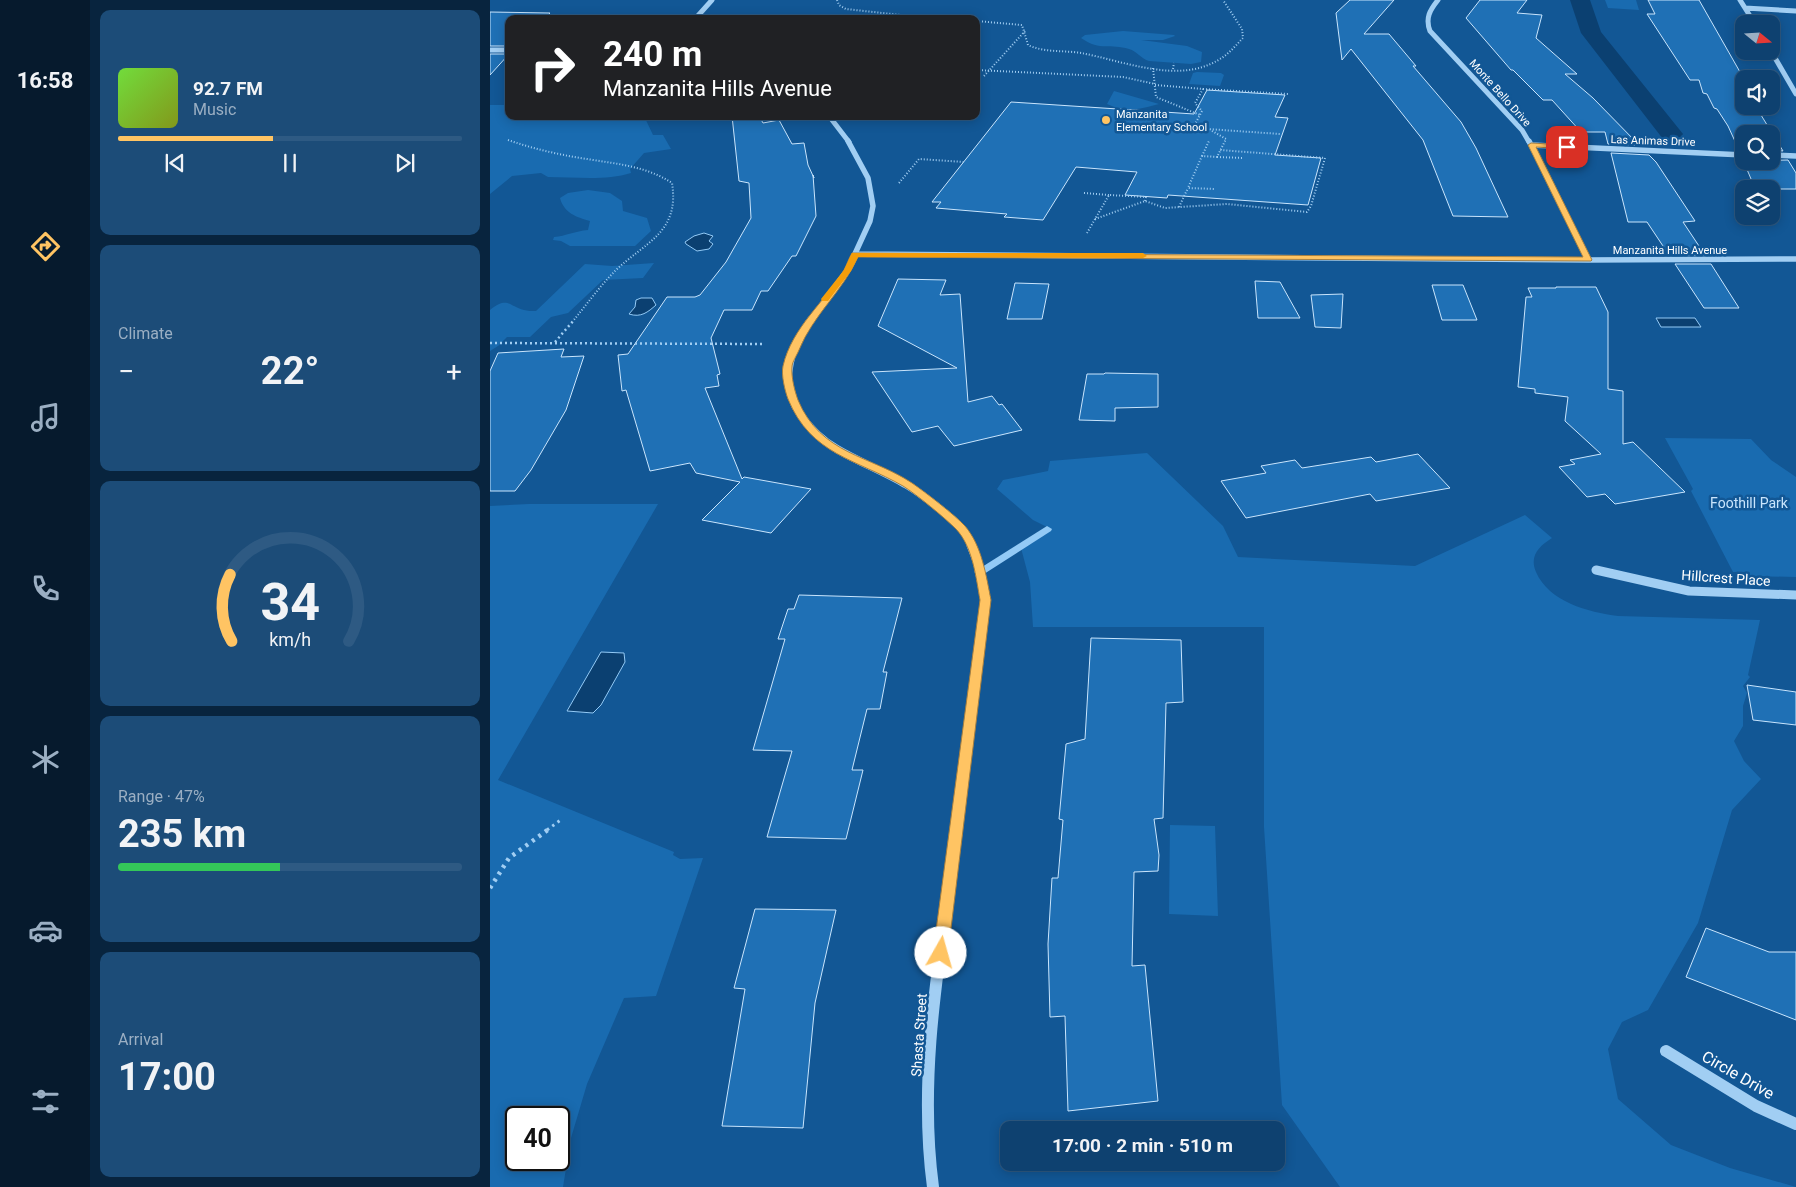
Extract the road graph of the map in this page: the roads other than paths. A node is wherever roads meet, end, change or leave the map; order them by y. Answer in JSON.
{"nodes":[{"id":1,"x":712,"y":0,"type":"edge"},
{"id":2,"x":1438,"y":0,"type":"edge"},
{"id":3,"x":1740,"y":0,"type":"edge"},
{"id":4,"x":1745,"y":8,"type":"junction"},
{"id":5,"x":1796,"y":11,"type":"edge"},
{"id":6,"x":1749,"y":13,"type":"joint"},
{"id":7,"x":699,"y":15,"type":"edge"},
{"id":8,"x":1796,"y":16,"type":"edge"},
{"id":9,"x":490,"y":50,"type":"edge"},
{"id":10,"x":505,"y":50,"type":"edge"},
{"id":11,"x":1776,"y":60,"type":"edge"},
{"id":12,"x":1796,"y":94,"type":"edge"},
{"id":13,"x":831,"y":120,"type":"edge"},
{"id":14,"x":1531,"y":145,"type":"junction"},
{"id":15,"x":1735,"y":154,"type":"edge"},
{"id":16,"x":1780,"y":156,"type":"edge"},
{"id":17,"x":1796,"y":156,"type":"edge"},
{"id":18,"x":855,"y":254,"type":"junction"},
{"id":19,"x":1796,"y":259,"type":"edge"},
{"id":20,"x":1588,"y":260,"type":"junction"},
{"id":21,"x":1596,"y":570,"type":"dead end"},
{"id":22,"x":1796,"y":595,"type":"edge"},
{"id":23,"x":1666,"y":1051,"type":"dead end"},
{"id":24,"x":1796,"y":1124,"type":"edge"},
{"id":25,"x":934,"y":1187,"type":"edge"}],
"edges":[{"from":1,"to":7,"type":"street"},
{"from":2,"to":14,"type":"street","name":"Monte Bello Drive"},
{"from":3,"to":4,"type":"street"},
{"from":4,"to":5,"type":"street"},
{"from":4,"to":6,"type":"street"},
{"from":6,"to":8,"type":"street"},
{"from":9,"to":10,"type":"street"},
{"from":11,"to":12,"type":"street"},
{"from":13,"to":18,"type":"street","name":"Shasta Street"},
{"from":14,"to":15,"type":"street","name":"Las Animas Drive"},
{"from":14,"to":20,"type":"street","name":"Monte Bello Drive"},
{"from":16,"to":17,"type":"street"},
{"from":18,"to":20,"type":"street","name":"Manzanita Hills Avenue"},
{"from":18,"to":25,"type":"street","name":"Shasta Street"},
{"from":19,"to":20,"type":"street","name":"Manzanita Hills Avenue"},
{"from":21,"to":22,"type":"street","name":"Hillcrest Place"},
{"from":23,"to":24,"type":"street","name":"Circle Drive"}]}
